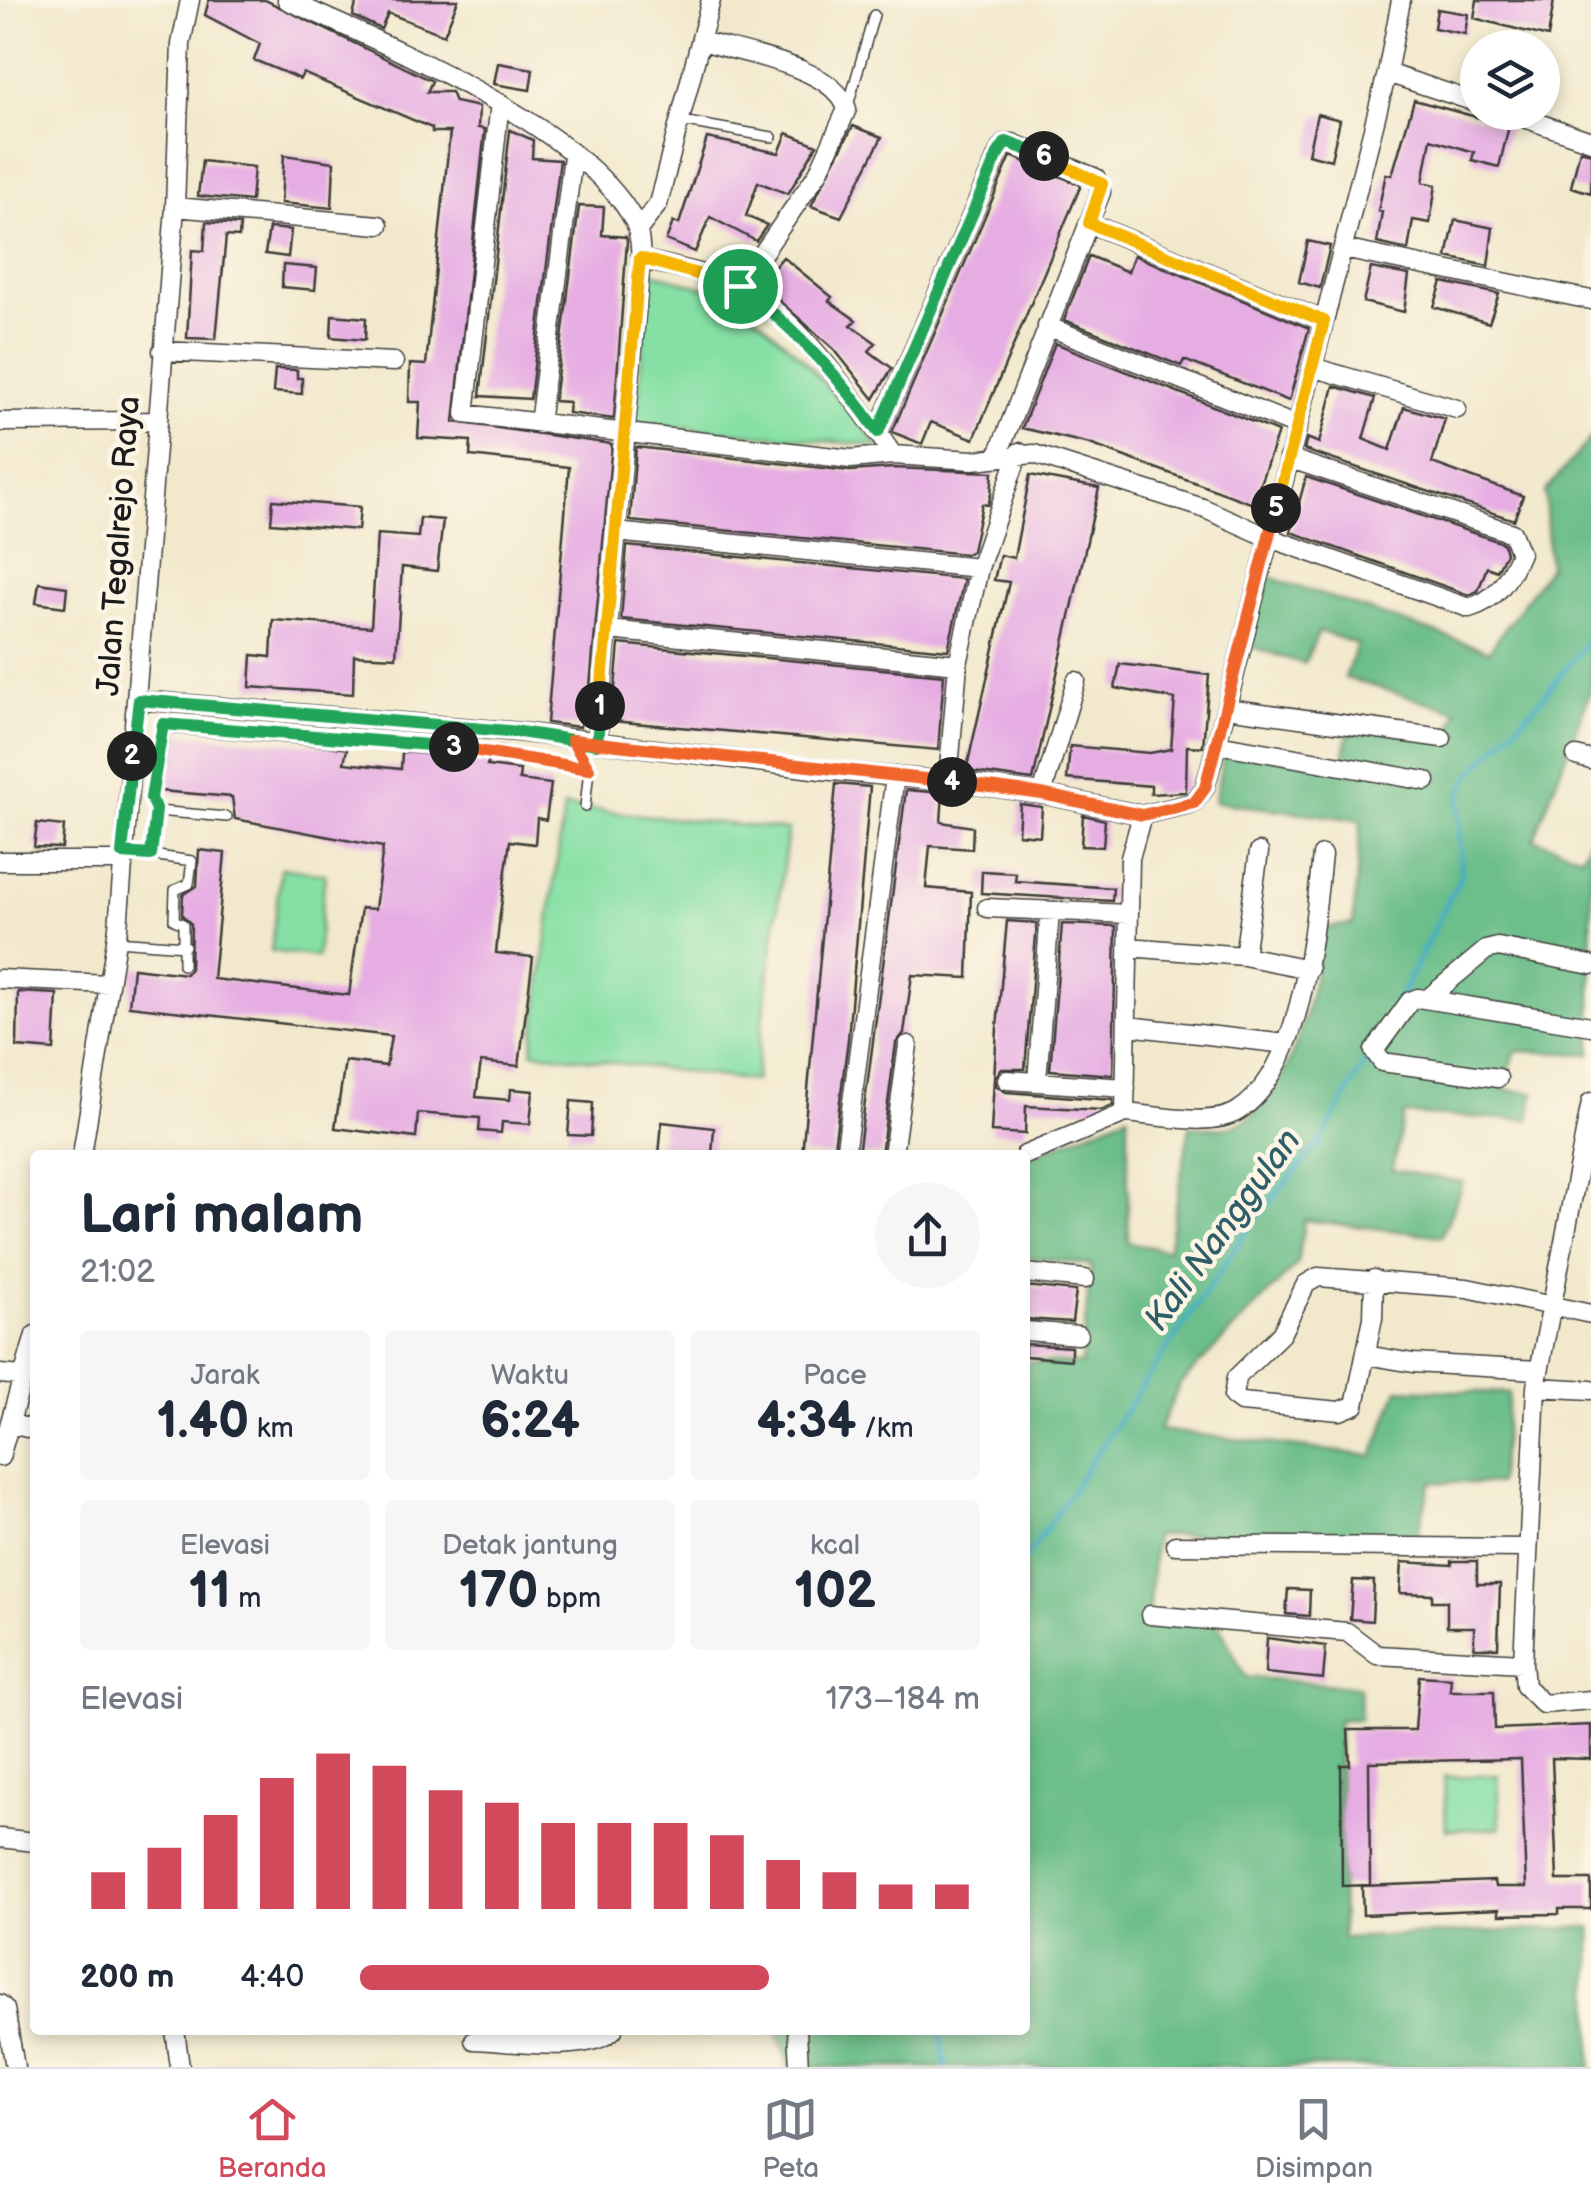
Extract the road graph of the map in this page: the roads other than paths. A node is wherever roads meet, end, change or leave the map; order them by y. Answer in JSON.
{"nodes":[{"id":1,"x":190,"y":0,"type":"edge"},
{"id":2,"x":288,"y":0,"type":"edge"},
{"id":3,"x":712,"y":0,"type":"edge"},
{"id":4,"x":1401,"y":0,"type":"edge"},
{"id":5,"x":874,"y":14,"type":"dead end"},
{"id":6,"x":702,"y":41,"type":"junction"},
{"id":7,"x":1387,"y":73,"type":"junction"},
{"id":8,"x":1460,"y":97,"type":"edge"},
{"id":9,"x":500,"y":103,"type":"junction"},
{"id":10,"x":848,"y":109,"type":"junction"},
{"id":11,"x":681,"y":121,"type":"junction"},
{"id":12,"x":1559,"y":130,"type":"edge"},
{"id":13,"x":772,"y":137,"type":"dead end"},
{"id":14,"x":1591,"y":141,"type":"edge"},
{"id":15,"x":573,"y":156,"type":"junction"},
{"id":16,"x":175,"y":207,"type":"junction"},
{"id":17,"x":1089,"y":223,"type":"junction"},
{"id":18,"x":379,"y":224,"type":"dead end"},
{"id":19,"x":638,"y":230,"type":"junction"},
{"id":20,"x":1343,"y":249,"type":"junction"},
{"id":21,"x":640,"y":258,"type":"junction"},
{"id":22,"x":740,"y":286,"type":"junction"},
{"id":23,"x":1591,"y":300,"type":"edge"},
{"id":24,"x":1324,"y":321,"type":"junction"},
{"id":25,"x":1047,"y":326,"type":"junction"},
{"id":26,"x":162,"y":351,"type":"junction"},
{"id":27,"x":394,"y":362,"type":"dead end"},
{"id":28,"x":1312,"y":367,"type":"junction"},
{"id":29,"x":1457,"y":409,"type":"dead end"},
{"id":30,"x":158,"y":420,"type":"junction"},
{"id":31,"x":0,"y":422,"type":"edge"},
{"id":32,"x":539,"y":424,"type":"junction"},
{"id":33,"x":1297,"y":426,"type":"junction"},
{"id":34,"x":624,"y":432,"type":"junction"},
{"id":35,"x":878,"y":432,"type":"junction"},
{"id":36,"x":1019,"y":452,"type":"junction"},
{"id":37,"x":893,"y":454,"type":"junction"},
{"id":38,"x":998,"y":457,"type":"junction"},
{"id":39,"x":1288,"y":458,"type":"junction"},
{"id":40,"x":616,"y":532,"type":"junction"},
{"id":41,"x":1270,"y":538,"type":"junction"},
{"id":42,"x":980,"y":568,"type":"junction"},
{"id":43,"x":608,"y":630,"type":"junction"},
{"id":44,"x":958,"y":664,"type":"junction"},
{"id":45,"x":1076,"y":681,"type":"dead end"},
{"id":46,"x":139,"y":700,"type":"junction"},
{"id":47,"x":1227,"y":708,"type":"junction"},
{"id":48,"x":1442,"y":738,"type":"dead end"},
{"id":49,"x":572,"y":740,"type":"junction"},
{"id":50,"x":597,"y":744,"type":"junction"},
{"id":51,"x":1217,"y":744,"type":"junction"},
{"id":52,"x":589,"y":769,"type":"junction"},
{"id":53,"x":896,"y":776,"type":"junction"},
{"id":54,"x":948,"y":781,"type":"junction"},
{"id":55,"x":1426,"y":782,"type":"dead end"},
{"id":56,"x":1042,"y":794,"type":"junction"},
{"id":57,"x":584,"y":806,"type":"dead end"},
{"id":58,"x":156,"y":810,"type":"junction"},
{"id":59,"x":1142,"y":815,"type":"junction"},
{"id":60,"x":227,"y":817,"type":"dead end"},
{"id":61,"x":1259,"y":852,"type":"dead end"},
{"id":62,"x":151,"y":855,"type":"junction"},
{"id":63,"x":1322,"y":855,"type":"dead end"},
{"id":64,"x":121,"y":857,"type":"junction"},
{"id":65,"x":0,"y":862,"type":"edge"},
{"id":66,"x":987,"y":908,"type":"dead end"},
{"id":67,"x":1050,"y":912,"type":"junction"},
{"id":68,"x":1128,"y":914,"type":"junction"},
{"id":69,"x":116,"y":941,"type":"junction"},
{"id":70,"x":185,"y":946,"type":"junction"},
{"id":71,"x":1128,"y":947,"type":"junction"},
{"id":72,"x":1244,"y":956,"type":"junction"},
{"id":73,"x":1591,"y":965,"type":"edge"},
{"id":74,"x":183,"y":966,"type":"dead end"},
{"id":75,"x":1309,"y":970,"type":"junction"},
{"id":76,"x":0,"y":979,"type":"edge"},
{"id":77,"x":109,"y":984,"type":"junction"},
{"id":78,"x":1431,"y":996,"type":"junction"},
{"id":79,"x":1128,"y":1026,"type":"junction"},
{"id":80,"x":1591,"y":1026,"type":"edge"},
{"id":81,"x":1286,"y":1044,"type":"junction"},
{"id":82,"x":908,"y":1045,"type":"dead end"},
{"id":83,"x":1498,"y":1078,"type":"dead end"},
{"id":84,"x":1007,"y":1080,"type":"dead end"},
{"id":85,"x":1037,"y":1082,"type":"junction"},
{"id":86,"x":1126,"y":1088,"type":"junction"},
{"id":87,"x":1591,"y":1106,"type":"edge"},
{"id":88,"x":1125,"y":1113,"type":"junction"},
{"id":89,"x":83,"y":1150,"type":"edge"},
{"id":90,"x":846,"y":1150,"type":"edge"},
{"id":91,"x":895,"y":1150,"type":"edge"},
{"id":92,"x":1030,"y":1154,"type":"edge"},
{"id":93,"x":1030,"y":1274,"type":"edge"},
{"id":94,"x":1084,"y":1278,"type":"dead end"},
{"id":95,"x":1374,"y":1279,"type":"junction"},
{"id":96,"x":1555,"y":1304,"type":"junction"},
{"id":97,"x":1591,"y":1314,"type":"edge"},
{"id":98,"x":1030,"y":1331,"type":"edge"},
{"id":99,"x":1078,"y":1335,"type":"dead end"},
{"id":100,"x":30,"y":1351,"type":"edge"},
{"id":101,"x":1366,"y":1355,"type":"junction"},
{"id":102,"x":0,"y":1374,"type":"edge"},
{"id":103,"x":22,"y":1376,"type":"junction"},
{"id":104,"x":1537,"y":1378,"type":"junction"},
{"id":105,"x":1591,"y":1390,"type":"edge"},
{"id":106,"x":12,"y":1424,"type":"junction"},
{"id":107,"x":30,"y":1429,"type":"edge"},
{"id":108,"x":0,"y":1458,"type":"edge"},
{"id":109,"x":1175,"y":1545,"type":"dead end"},
{"id":110,"x":1527,"y":1548,"type":"junction"},
{"id":111,"x":1150,"y":1615,"type":"dead end"},
{"id":112,"x":1524,"y":1663,"type":"junction"},
{"id":113,"x":1591,"y":1700,"type":"edge"},
{"id":114,"x":0,"y":1838,"type":"edge"},
{"id":115,"x":30,"y":1841,"type":"edge"},
{"id":116,"x":0,"y":2004,"type":"edge"},
{"id":117,"x":176,"y":2035,"type":"edge"},
{"id":118,"x":606,"y":2035,"type":"edge"},
{"id":119,"x":797,"y":2035,"type":"edge"},
{"id":120,"x":474,"y":2040,"type":"dead end"},
{"id":121,"x":15,"y":2067,"type":"edge"},
{"id":122,"x":180,"y":2067,"type":"edge"},
{"id":123,"x":798,"y":2067,"type":"edge"}],
"edges":[{"from":1,"to":16,"type":"street","name":"Jalan Tegalrejo Raya"},
{"from":2,"to":9,"type":"street"},
{"from":3,"to":6,"type":"street"},
{"from":4,"to":7,"type":"street"},
{"from":5,"to":10,"type":"lane"},
{"from":6,"to":10,"type":"street"},
{"from":6,"to":11,"type":"street"},
{"from":7,"to":8,"type":"street"},
{"from":7,"to":20,"type":"street"},
{"from":9,"to":15,"type":"street"},
{"from":9,"to":32,"type":"street"},
{"from":10,"to":22,"type":"street"},
{"from":11,"to":13,"type":"lane"},
{"from":11,"to":19,"type":"street"},
{"from":12,"to":14,"type":"street"},
{"from":15,"to":19,"type":"street"},
{"from":15,"to":32,"type":"street"},
{"from":16,"to":18,"type":"street"},
{"from":16,"to":26,"type":"street","name":"Jalan Tegalrejo Raya"},
{"from":17,"to":24,"type":"street"},
{"from":17,"to":25,"type":"street"},
{"from":17,"to":35,"type":"street"},
{"from":19,"to":21,"type":"street"},
{"from":20,"to":23,"type":"street"},
{"from":20,"to":24,"type":"street"},
{"from":21,"to":22,"type":"street"},
{"from":21,"to":34,"type":"street"},
{"from":22,"to":35,"type":"street"},
{"from":24,"to":28,"type":"street"},
{"from":25,"to":33,"type":"street"},
{"from":25,"to":38,"type":"street"},
{"from":26,"to":27,"type":"street"},
{"from":26,"to":30,"type":"street","name":"Jalan Tegalrejo Raya"},
{"from":28,"to":29,"type":"street"},
{"from":28,"to":33,"type":"street"},
{"from":30,"to":31,"type":"street"},
{"from":30,"to":46,"type":"street","name":"Jalan Tegalrejo Raya"},
{"from":32,"to":34,"type":"street"},
{"from":33,"to":39,"type":"street"},
{"from":34,"to":37,"type":"street"},
{"from":34,"to":40,"type":"street"},
{"from":35,"to":37,"type":"street"},
{"from":36,"to":38,"type":"street"},
{"from":36,"to":41,"type":"street"},
{"from":36,"to":42,"type":"street"},
{"from":37,"to":38,"type":"street"},
{"from":39,"to":41,"type":"street"},
{"from":39,"to":41,"type":"street"},
{"from":40,"to":42,"type":"street"},
{"from":40,"to":43,"type":"street"},
{"from":41,"to":47,"type":"street"},
{"from":42,"to":44,"type":"street"},
{"from":43,"to":44,"type":"street"},
{"from":43,"to":50,"type":"street"},
{"from":44,"to":54,"type":"street"},
{"from":45,"to":56,"type":"street"},
{"from":46,"to":49,"type":"street"},
{"from":46,"to":64,"type":"street","name":"Jalan Tegalrejo Raya"},
{"from":47,"to":48,"type":"street"},
{"from":47,"to":51,"type":"street"},
{"from":49,"to":50,"type":"street"},
{"from":49,"to":52,"type":"lane"},
{"from":50,"to":53,"type":"street"},
{"from":51,"to":55,"type":"street"},
{"from":51,"to":59,"type":"street"},
{"from":52,"to":57,"type":"lane"},
{"from":52,"to":58,"type":"lane"},
{"from":53,"to":54,"type":"street"},
{"from":53,"to":90,"type":"street"},
{"from":54,"to":56,"type":"street"},
{"from":56,"to":59,"type":"street"},
{"from":58,"to":60,"type":"lane"},
{"from":58,"to":62,"type":"lane"},
{"from":59,"to":68,"type":"street"},
{"from":61,"to":72,"type":"street"},
{"from":62,"to":64,"type":"lane"},
{"from":62,"to":70,"type":"lane"},
{"from":63,"to":75,"type":"street"},
{"from":64,"to":65,"type":"street"},
{"from":64,"to":69,"type":"street","name":"Jalan Tegalrejo Raya"},
{"from":66,"to":67,"type":"street"},
{"from":67,"to":68,"type":"street"},
{"from":67,"to":85,"type":"street"},
{"from":68,"to":71,"type":"street"},
{"from":69,"to":70,"type":"lane"},
{"from":69,"to":77,"type":"street","name":"Jalan Tegalrejo Raya"},
{"from":70,"to":74,"type":"lane"},
{"from":71,"to":72,"type":"street"},
{"from":71,"to":79,"type":"street"},
{"from":72,"to":75,"type":"street"},
{"from":73,"to":78,"type":"street"},
{"from":75,"to":81,"type":"street"},
{"from":76,"to":77,"type":"street"},
{"from":77,"to":89,"type":"street","name":"Jalan Tegalrejo Raya"},
{"from":78,"to":80,"type":"street"},
{"from":78,"to":83,"type":"street"},
{"from":79,"to":81,"type":"street"},
{"from":79,"to":86,"type":"street"},
{"from":81,"to":88,"type":"street"},
{"from":82,"to":91,"type":"street"},
{"from":84,"to":85,"type":"street"},
{"from":85,"to":86,"type":"street"},
{"from":86,"to":88,"type":"street"},
{"from":87,"to":96,"type":"street"},
{"from":88,"to":92,"type":"street"},
{"from":93,"to":94,"type":"street"},
{"from":95,"to":96,"type":"street"},
{"from":95,"to":101,"type":"street"},
{"from":95,"to":101,"type":"street"},
{"from":96,"to":97,"type":"street"},
{"from":96,"to":104,"type":"street"},
{"from":98,"to":99,"type":"street"},
{"from":100,"to":103,"type":"street"},
{"from":101,"to":104,"type":"street"},
{"from":102,"to":103,"type":"street"},
{"from":103,"to":106,"type":"street"},
{"from":104,"to":105,"type":"street"},
{"from":104,"to":110,"type":"street"},
{"from":106,"to":107,"type":"street"},
{"from":106,"to":108,"type":"street"},
{"from":109,"to":110,"type":"street"},
{"from":110,"to":112,"type":"street"},
{"from":111,"to":112,"type":"street"},
{"from":112,"to":113,"type":"street"},
{"from":114,"to":115,"type":"street"},
{"from":116,"to":121,"type":"street"},
{"from":117,"to":122,"type":"street"},
{"from":118,"to":120,"type":"street"},
{"from":119,"to":123,"type":"street"}]}
